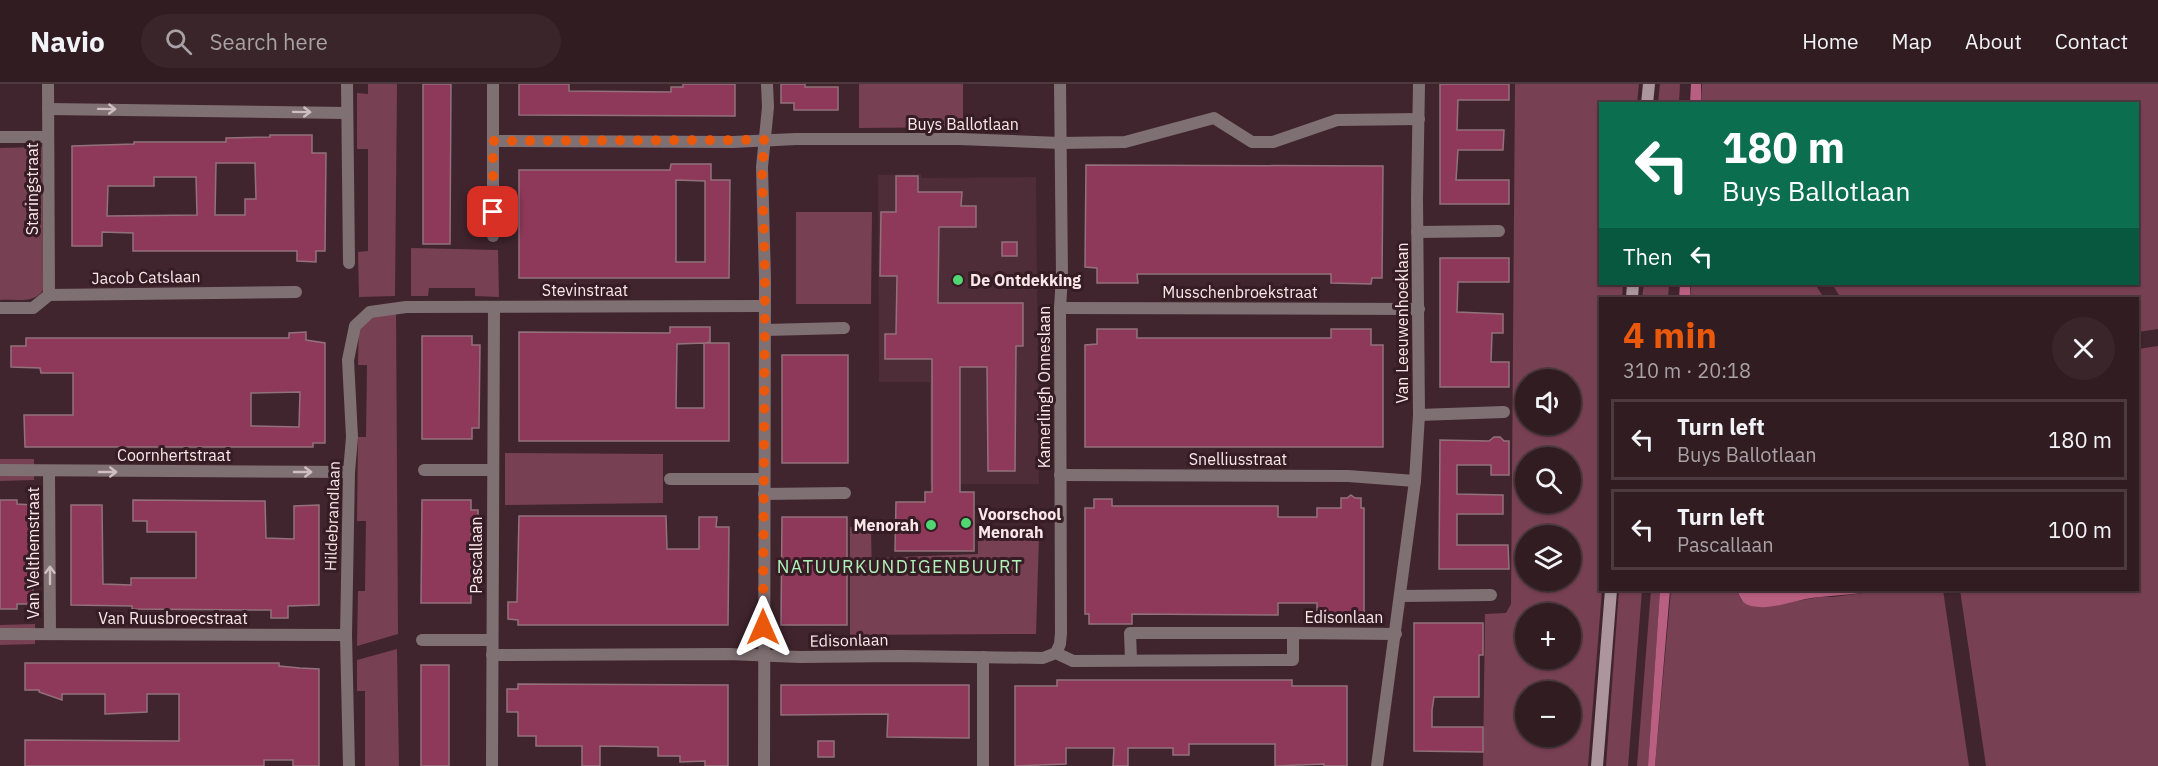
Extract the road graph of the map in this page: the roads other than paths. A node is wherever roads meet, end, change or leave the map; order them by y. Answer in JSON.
{"nodes":[{"id":1,"x":48,"y":84,"type":"edge"},
{"id":2,"x":347,"y":84,"type":"edge"},
{"id":3,"x":493,"y":84,"type":"edge"},
{"id":4,"x":767,"y":84,"type":"edge"},
{"id":5,"x":1060,"y":84,"type":"edge"},
{"id":6,"x":1419,"y":84,"type":"edge"},
{"id":7,"x":1649,"y":84,"type":"edge"},
{"id":8,"x":1647,"y":102,"type":"edge"},
{"id":9,"x":48,"y":109,"type":"junction"},
{"id":10,"x":346,"y":113,"type":"junction"},
{"id":11,"x":1419,"y":119,"type":"junction"},
{"id":12,"x":0,"y":137,"type":"edge"},
{"id":13,"x":48,"y":137,"type":"junction"},
{"id":14,"x":765,"y":140,"type":"junction"},
{"id":15,"x":493,"y":141,"type":"junction"},
{"id":16,"x":1060,"y":143,"type":"junction"},
{"id":17,"x":1499,"y":231,"type":"dead end"},
{"id":18,"x":1417,"y":232,"type":"junction"},
{"id":19,"x":493,"y":236,"type":"dead end"},
{"id":20,"x":349,"y":262,"type":"dead end"},
{"id":21,"x":296,"y":292,"type":"dead end"},
{"id":22,"x":49,"y":295,"type":"junction"},
{"id":23,"x":765,"y":306,"type":"junction"},
{"id":24,"x":406,"y":307,"type":"joint"},
{"id":25,"x":494,"y":307,"type":"junction"},
{"id":26,"x":0,"y":308,"type":"edge"},
{"id":27,"x":1060,"y":308,"type":"junction"},
{"id":28,"x":1419,"y":309,"type":"junction"},
{"id":29,"x":844,"y":328,"type":"dead end"},
{"id":30,"x":765,"y":330,"type":"junction"},
{"id":31,"x":1504,"y":412,"type":"dead end"},
{"id":32,"x":1419,"y":415,"type":"junction"},
{"id":33,"x":0,"y":470,"type":"edge"},
{"id":34,"x":424,"y":470,"type":"dead end"},
{"id":35,"x":493,"y":470,"type":"junction"},
{"id":36,"x":49,"y":472,"type":"junction"},
{"id":37,"x":349,"y":472,"type":"junction"},
{"id":38,"x":1060,"y":475,"type":"junction"},
{"id":39,"x":670,"y":479,"type":"dead end"},
{"id":40,"x":764,"y":479,"type":"junction"},
{"id":41,"x":1415,"y":481,"type":"junction"},
{"id":42,"x":845,"y":493,"type":"dead end"},
{"id":43,"x":764,"y":494,"type":"junction"},
{"id":44,"x":1611,"y":591,"type":"edge"},
{"id":45,"x":1491,"y":595,"type":"dead end"},
{"id":46,"x":1401,"y":596,"type":"junction"},
{"id":47,"x":1293,"y":633,"type":"junction"},
{"id":48,"x":0,"y":634,"type":"edge"},
{"id":49,"x":50,"y":634,"type":"junction"},
{"id":50,"x":1396,"y":634,"type":"junction"},
{"id":51,"x":346,"y":635,"type":"junction"},
{"id":52,"x":422,"y":640,"type":"dead end"},
{"id":53,"x":492,"y":640,"type":"junction"},
{"id":54,"x":1056,"y":653,"type":"junction"},
{"id":55,"x":764,"y":655,"type":"junction"},
{"id":56,"x":492,"y":656,"type":"junction"},
{"id":57,"x":983,"y":657,"type":"junction"},
{"id":58,"x":1131,"y":660,"type":"junction"},
{"id":59,"x":349,"y":766,"type":"edge"},
{"id":60,"x":492,"y":766,"type":"edge"},
{"id":61,"x":764,"y":766,"type":"edge"},
{"id":62,"x":983,"y":766,"type":"edge"},
{"id":63,"x":1377,"y":766,"type":"edge"},
{"id":64,"x":1597,"y":766,"type":"edge"}],
"edges":[{"from":1,"to":9,"type":"street","name":"Staringstraat"},
{"from":2,"to":10,"type":"street"},
{"from":3,"to":15,"type":"street"},
{"from":4,"to":14,"type":"street"},
{"from":5,"to":16,"type":"street","name":"Kamerlingh Onneslaan"},
{"from":6,"to":11,"type":"street","name":"Van Leeuwenhoeklaan"},
{"from":7,"to":8,"type":"main road"},
{"from":9,"to":10,"type":"street","one_way":true},
{"from":9,"to":13,"type":"street","name":"Staringstraat"},
{"from":10,"to":20,"type":"street"},
{"from":11,"to":16,"type":"street","name":"Buys Ballotlaan"},
{"from":11,"to":18,"type":"street","name":"Van Leeuwenhoeklaan"},
{"from":12,"to":13,"type":"street"},
{"from":13,"to":22,"type":"street","name":"Staringstraat"},
{"from":14,"to":15,"type":"street","name":"Buys Ballotlaan"},
{"from":14,"to":16,"type":"street","name":"Buys Ballotlaan"},
{"from":14,"to":23,"type":"street"},
{"from":15,"to":19,"type":"street"},
{"from":16,"to":27,"type":"street","name":"Kamerlingh Onneslaan"},
{"from":17,"to":18,"type":"street","name":"Van Leeuwenhoeklaan"},
{"from":18,"to":28,"type":"street","name":"Van Leeuwenhoeklaan"},
{"from":21,"to":22,"type":"street","name":"Jacob Catslaan"},
{"from":22,"to":26,"type":"street","name":"Jacob Catslaan"},
{"from":23,"to":25,"type":"street","name":"Stevinstraat"},
{"from":23,"to":30,"type":"street"},
{"from":24,"to":25,"type":"street","name":"Stevinstraat"},
{"from":24,"to":37,"type":"street","name":"Hildebrandlaan"},
{"from":25,"to":35,"type":"street","name":"Pascallaan"},
{"from":27,"to":28,"type":"street","name":"Musschenbroekstraat"},
{"from":27,"to":38,"type":"street","name":"Kamerlingh Onneslaan"},
{"from":28,"to":32,"type":"street","name":"Van Leeuwenhoeklaan"},
{"from":29,"to":30,"type":"street"},
{"from":30,"to":40,"type":"street"},
{"from":31,"to":32,"type":"street","name":"Van Leeuwenhoeklaan"},
{"from":32,"to":41,"type":"street","name":"Van Leeuwenhoeklaan"},
{"from":33,"to":36,"type":"street","name":"Coornhertstraat"},
{"from":34,"to":35,"type":"street"},
{"from":35,"to":53,"type":"street","name":"Pascallaan"},
{"from":36,"to":37,"type":"street","name":"Coornhertstraat","one_way":true},
{"from":49,"to":36,"type":"street","name":"Van Velthemstraat","one_way":true},
{"from":37,"to":51,"type":"street","name":"Hildebrandlaan"},
{"from":38,"to":41,"type":"street","name":"Snelliusstraat"},
{"from":38,"to":54,"type":"street","name":"Kamerlingh Onneslaan"},
{"from":39,"to":40,"type":"street"},
{"from":40,"to":43,"type":"street"},
{"from":41,"to":46,"type":"street","name":"Van Leeuwenhoeklaan"},
{"from":42,"to":43,"type":"street"},
{"from":43,"to":55,"type":"street"},
{"from":44,"to":64,"type":"main road"},
{"from":45,"to":46,"type":"street"},
{"from":46,"to":50,"type":"street","name":"Van Leeuwenhoeklaan"},
{"from":47,"to":50,"type":"street","name":"Edisonlaan"},
{"from":47,"to":58,"type":"street","name":"Edisonlaan"},
{"from":47,"to":58,"type":"street","name":"Edisonlaan"},
{"from":48,"to":49,"type":"street","name":"Van Ruusbroecstraat"},
{"from":49,"to":51,"type":"street","name":"Van Ruusbroecstraat"},
{"from":50,"to":63,"type":"street","name":"Van Leeuwenhoeklaan"},
{"from":51,"to":59,"type":"street","name":"Hildebrandlaan"},
{"from":52,"to":53,"type":"street"},
{"from":53,"to":56,"type":"street","name":"Pascallaan"},
{"from":54,"to":57,"type":"street","name":"Edisonlaan"},
{"from":54,"to":58,"type":"street","name":"Edisonlaan"},
{"from":55,"to":56,"type":"street","name":"Edisonlaan"},
{"from":55,"to":57,"type":"street","name":"Edisonlaan"},
{"from":55,"to":61,"type":"street"},
{"from":56,"to":60,"type":"street","name":"Pascallaan"},
{"from":57,"to":62,"type":"street"}]}
